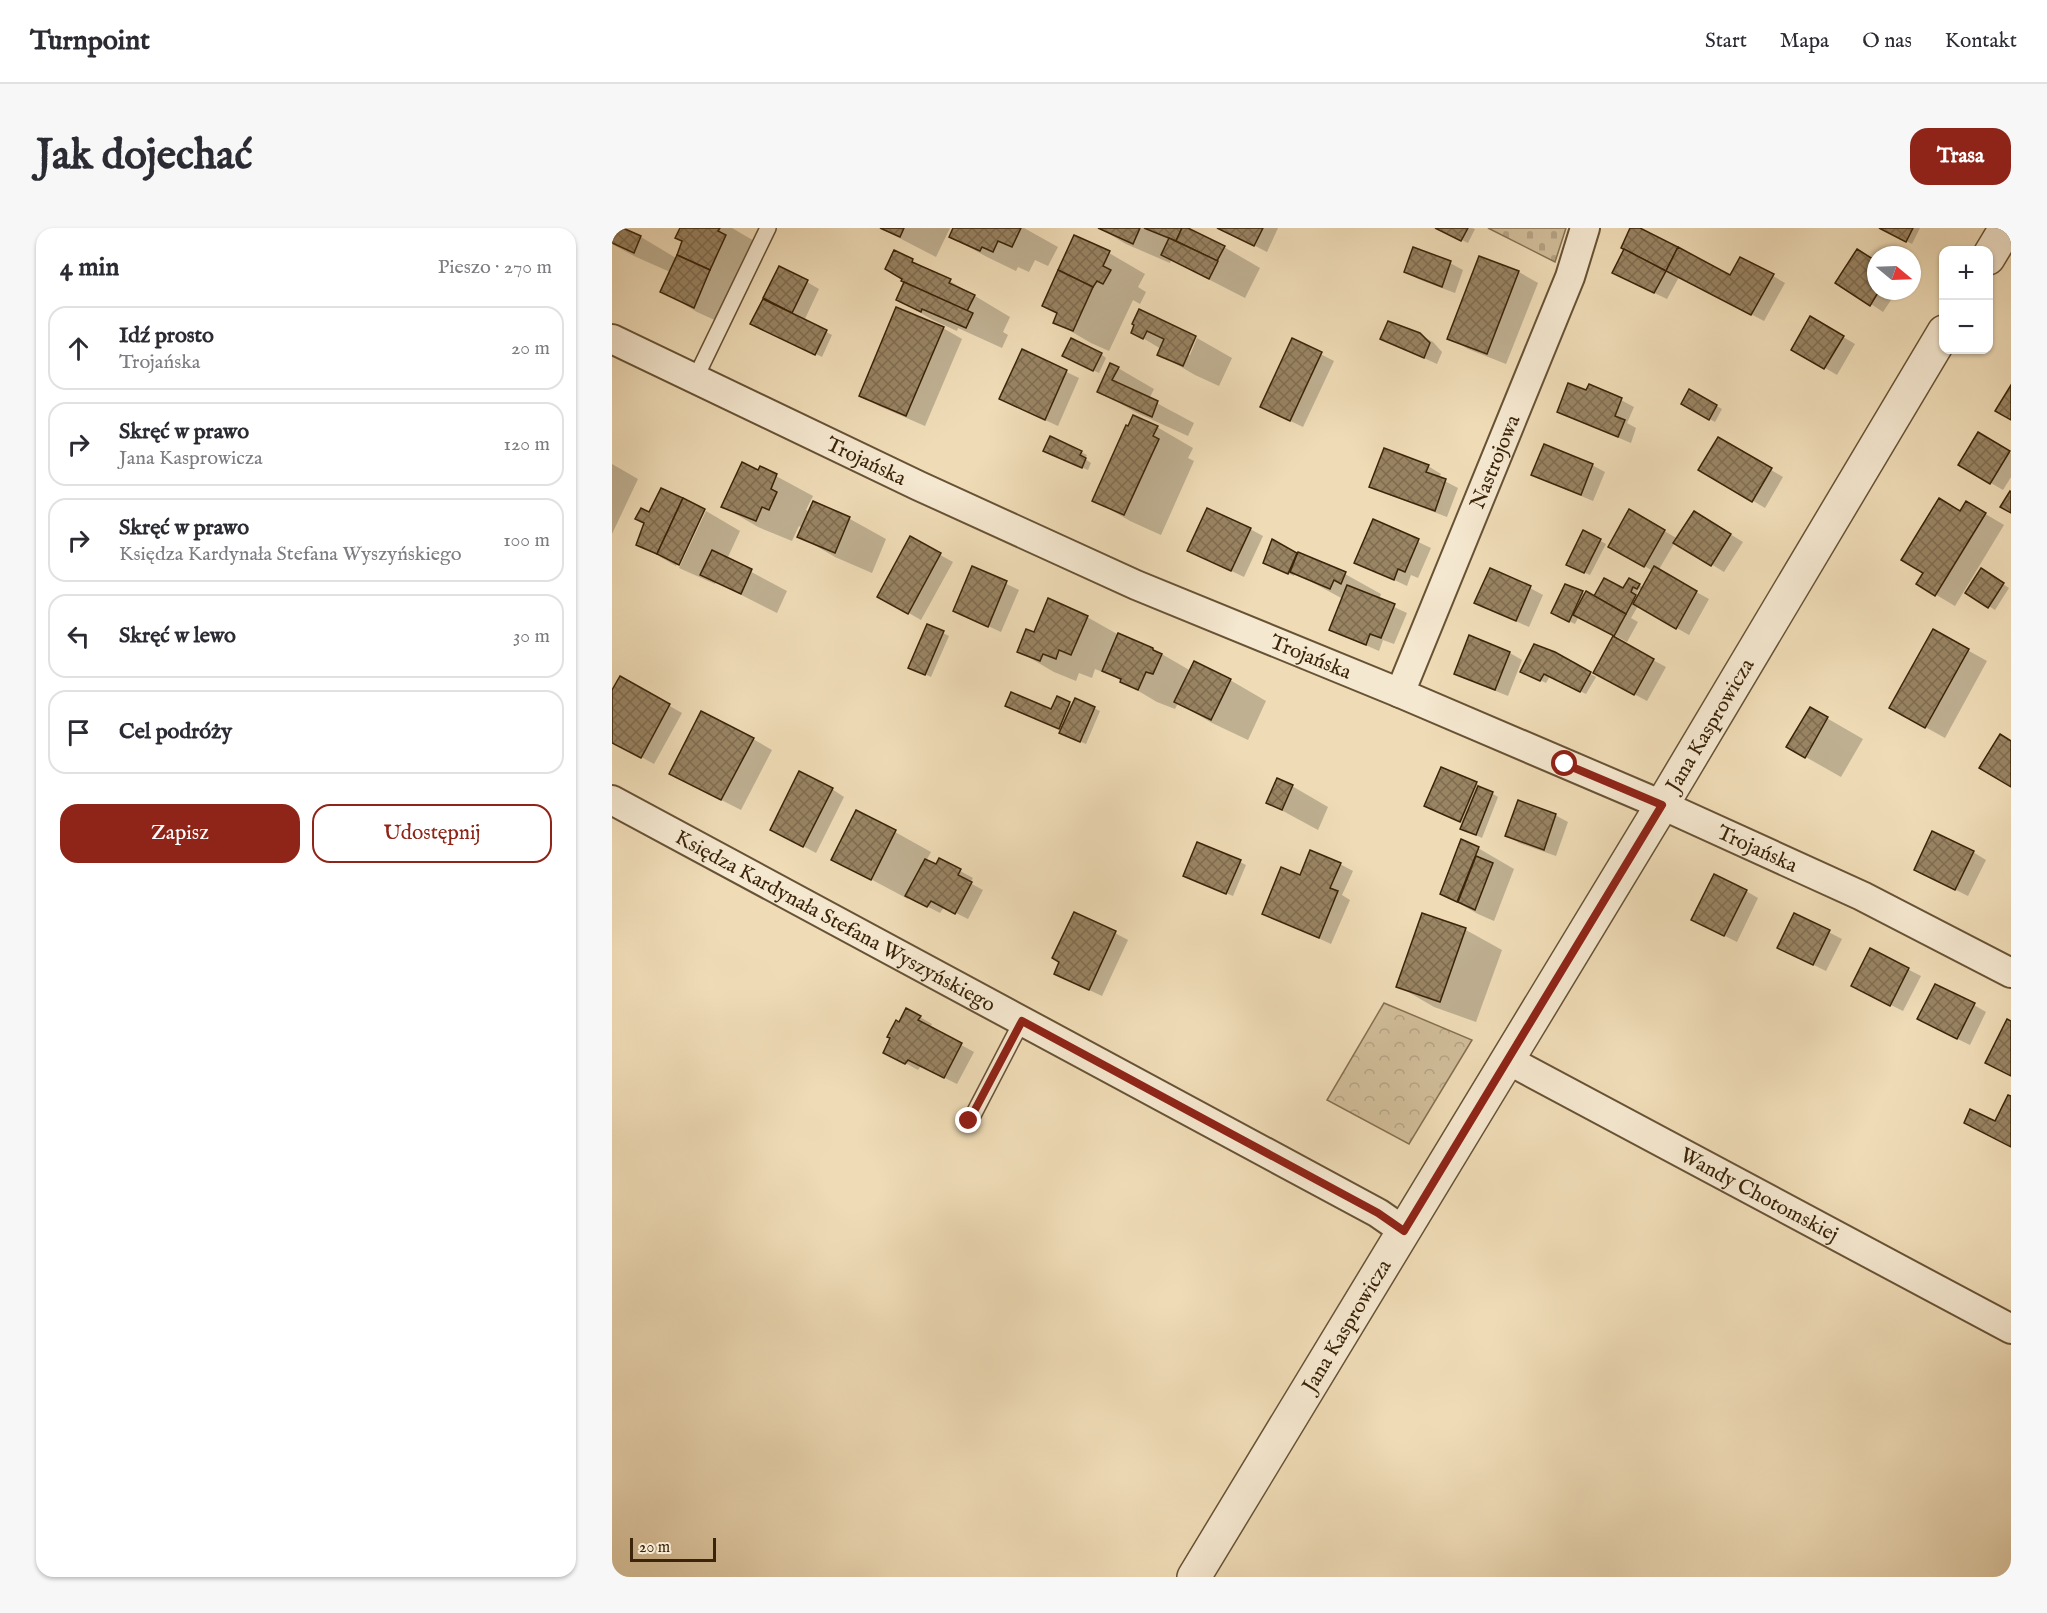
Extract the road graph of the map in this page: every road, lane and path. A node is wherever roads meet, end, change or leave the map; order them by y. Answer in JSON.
{"nodes":[{"id":1,"x":768,"y":228,"type":"edge"},
{"id":2,"x":1585,"y":228,"type":"edge"},
{"id":3,"x":2006,"y":228,"type":"edge"},
{"id":4,"x":1993,"y":251,"type":"edge"},
{"id":5,"x":612,"y":339,"type":"edge"},
{"id":6,"x":1939,"y":340,"type":"edge"},
{"id":7,"x":694,"y":379,"type":"junction"},
{"id":8,"x":1400,"y":693,"type":"junction"},
{"id":9,"x":612,"y":800,"type":"edge"},
{"id":10,"x":1662,"y":805,"type":"junction"},
{"id":11,"x":2011,"y":973,"type":"edge"},
{"id":12,"x":1022,"y":1021,"type":"junction"},
{"id":13,"x":1508,"y":1060,"type":"junction"},
{"id":14,"x":969,"y":1121,"type":"dead end"},
{"id":15,"x":1404,"y":1231,"type":"junction"},
{"id":16,"x":2011,"y":1329,"type":"edge"},
{"id":17,"x":1194,"y":1577,"type":"edge"}],
"edges":[{"from":1,"to":7,"type":"lane"},
{"from":2,"to":8,"type":"street","name":"Nastrojowa"},
{"from":3,"to":4,"type":"street"},
{"from":5,"to":7,"type":"street","name":"Trojańska"},
{"from":6,"to":10,"type":"street","name":"Jana Kasprowicza"},
{"from":7,"to":8,"type":"street","name":"Trojańska"},
{"from":8,"to":10,"type":"street","name":"Trojańska"},
{"from":9,"to":12,"type":"street","name":"Księdza Kardynała Stefana Wyszyńskiego"},
{"from":10,"to":11,"type":"street","name":"Trojańska"},
{"from":10,"to":13,"type":"street","name":"Jana Kasprowicza"},
{"from":12,"to":14,"type":"lane"},
{"from":12,"to":15,"type":"street","name":"Księdza Kardynała Stefana Wyszyńskiego"},
{"from":13,"to":15,"type":"street","name":"Jana Kasprowicza"},
{"from":13,"to":16,"type":"street","name":"Wandy Chotomskiej"},
{"from":15,"to":17,"type":"street","name":"Jana Kasprowicza"}]}
